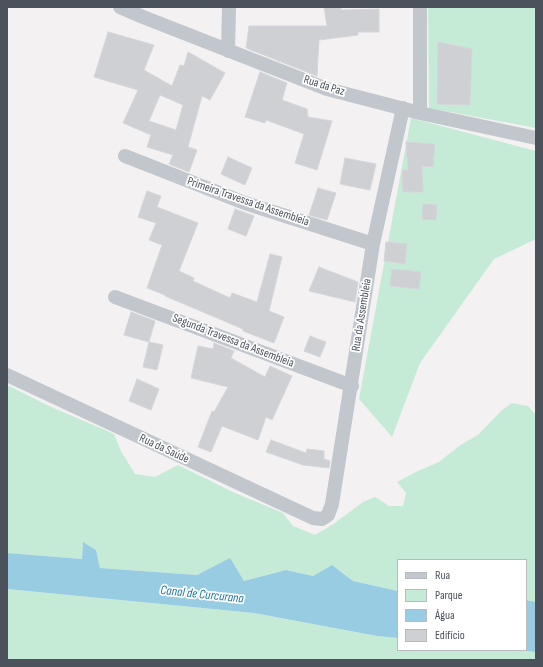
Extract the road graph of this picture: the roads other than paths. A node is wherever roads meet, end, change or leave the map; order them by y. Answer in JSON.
{"nodes":[{"id":1,"x":120,"y":7,"type":"edge"},
{"id":2,"x":230,"y":7,"type":"edge"},
{"id":3,"x":420,"y":7,"type":"edge"},
{"id":4,"x":228,"y":51,"type":"junction"},
{"id":5,"x":403,"y":108,"type":"junction"},
{"id":6,"x":420,"y":113,"type":"junction"},
{"id":7,"x":536,"y":138,"type":"edge"},
{"id":8,"x":125,"y":156,"type":"dead end"},
{"id":9,"x":373,"y":244,"type":"junction"},
{"id":10,"x":115,"y":297,"type":"dead end"},
{"id":11,"x":7,"y":375,"type":"edge"},
{"id":12,"x":352,"y":386,"type":"junction"},
{"id":13,"x":322,"y":519,"type":"joint"}],
"edges":[{"from":1,"to":4,"type":"street","name":"Rua da Paz"},
{"from":2,"to":4,"type":"street"},
{"from":3,"to":6,"type":"street"},
{"from":4,"to":5,"type":"street","name":"Rua da Paz"},
{"from":5,"to":6,"type":"street","name":"Rua da Paz"},
{"from":5,"to":9,"type":"street","name":"Rua da Assembleia"},
{"from":6,"to":7,"type":"street","name":"Rua da Paz"},
{"from":8,"to":9,"type":"street","name":"Primeira Travessa da Assembleia"},
{"from":9,"to":12,"type":"street","name":"Rua da Assembleia"},
{"from":10,"to":12,"type":"street","name":"Segunda Travessa da Assembleia"},
{"from":11,"to":13,"type":"street","name":"Rua da Saúde"},
{"from":12,"to":13,"type":"street","name":"Rua da Assembleia"}]}
